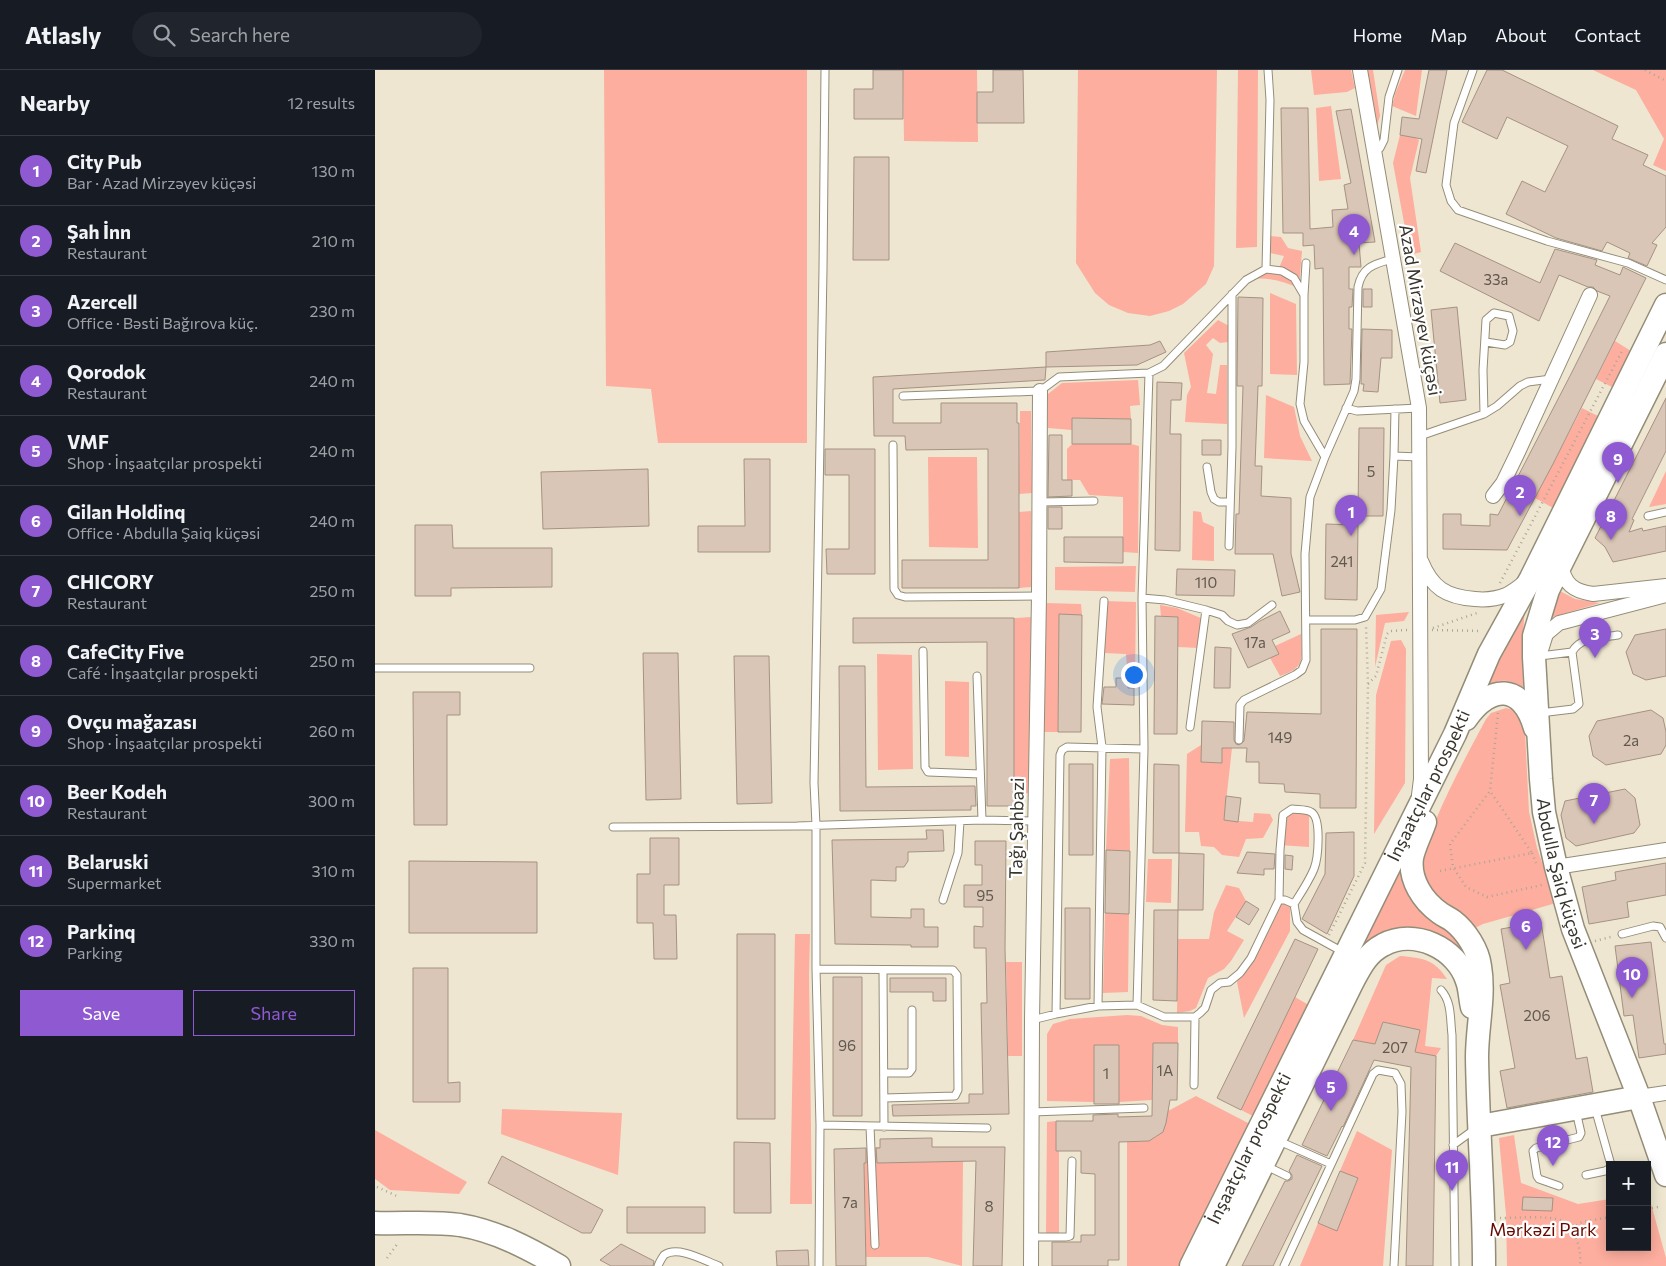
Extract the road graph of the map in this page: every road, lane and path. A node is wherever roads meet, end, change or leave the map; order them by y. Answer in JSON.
{"nodes":[{"id":1,"x":825,"y":70,"type":"edge"},
{"id":2,"x":1268,"y":70,"type":"edge"},
{"id":3,"x":1360,"y":70,"type":"edge"},
{"id":4,"x":1398,"y":70,"type":"edge"},
{"id":5,"x":1473,"y":70,"type":"edge"},
{"id":6,"x":1645,"y":70,"type":"edge"},
{"id":7,"x":1666,"y":81,"type":"edge"},
{"id":8,"x":1373,"y":152,"type":"junction"},
{"id":9,"x":1392,"y":259,"type":"junction"},
{"id":10,"x":1306,"y":263,"type":"dead end"},
{"id":11,"x":1266,"y":269,"type":"junction"},
{"id":12,"x":1666,"y":280,"type":"edge"},
{"id":13,"x":1233,"y":294,"type":"junction"},
{"id":14,"x":1305,"y":295,"type":"junction"},
{"id":15,"x":1589,"y":295,"type":"dead end"},
{"id":16,"x":1666,"y":305,"type":"edge"},
{"id":17,"x":1486,"y":342,"type":"junction"},
{"id":18,"x":1624,"y":347,"type":"dead end"},
{"id":19,"x":1666,"y":354,"type":"edge"},
{"id":20,"x":1149,"y":373,"type":"junction"},
{"id":21,"x":1551,"y":378,"type":"junction"},
{"id":22,"x":1040,"y":391,"type":"junction"},
{"id":23,"x":903,"y":396,"type":"dead end"},
{"id":24,"x":1346,"y":408,"type":"junction"},
{"id":25,"x":1419,"y":408,"type":"junction"},
{"id":26,"x":1395,"y":409,"type":"junction"},
{"id":27,"x":1484,"y":414,"type":"junction"},
{"id":28,"x":1420,"y":436,"type":"junction"},
{"id":29,"x":893,"y":445,"type":"dead end"},
{"id":30,"x":1394,"y":456,"type":"junction"},
{"id":31,"x":1325,"y":457,"type":"junction"},
{"id":32,"x":1419,"y":457,"type":"junction"},
{"id":33,"x":1207,"y":467,"type":"dead end"},
{"id":34,"x":1493,"y":496,"type":"dead end"},
{"id":35,"x":1094,"y":501,"type":"dead end"},
{"id":36,"x":1039,"y":502,"type":"junction"},
{"id":37,"x":1230,"y":502,"type":"junction"},
{"id":38,"x":1666,"y":512,"type":"edge"},
{"id":39,"x":1648,"y":516,"type":"dead end"},
{"id":40,"x":1229,"y":546,"type":"dead end"},
{"id":41,"x":1420,"y":558,"type":"junction"},
{"id":42,"x":1561,"y":564,"type":"junction"},
{"id":43,"x":1531,"y":578,"type":"junction"},
{"id":44,"x":1666,"y":586,"type":"edge"},
{"id":45,"x":1497,"y":590,"type":"dead end"},
{"id":46,"x":1666,"y":595,"type":"edge"},
{"id":47,"x":1039,"y":596,"type":"junction"},
{"id":48,"x":1142,"y":598,"type":"junction"},
{"id":49,"x":1104,"y":601,"type":"dead end"},
{"id":50,"x":1272,"y":606,"type":"dead end"},
{"id":51,"x":1206,"y":610,"type":"junction"},
{"id":52,"x":1481,"y":611,"type":"dead end"},
{"id":53,"x":1365,"y":617,"type":"junction"},
{"id":54,"x":1307,"y":620,"type":"junction"},
{"id":55,"x":1420,"y":630,"type":"junction"},
{"id":56,"x":1489,"y":632,"type":"dead end"},
{"id":57,"x":1617,"y":635,"type":"dead end"},
{"id":58,"x":923,"y":652,"type":"dead end"},
{"id":59,"x":1572,"y":652,"type":"junction"},
{"id":60,"x":1540,"y":656,"type":"junction"},
{"id":61,"x":375,"y":668,"type":"edge"},
{"id":62,"x":530,"y":668,"type":"dead end"},
{"id":63,"x":977,"y":676,"type":"dead end"},
{"id":64,"x":1536,"y":683,"type":"junction"},
{"id":65,"x":1368,"y":684,"type":"junction"},
{"id":66,"x":1537,"y":713,"type":"junction"},
{"id":67,"x":1498,"y":714,"type":"dead end"},
{"id":68,"x":1191,"y":727,"type":"dead end"},
{"id":69,"x":1455,"y":734,"type":"junction"},
{"id":70,"x":1239,"y":740,"type":"dead end"},
{"id":71,"x":1539,"y":742,"type":"junction"},
{"id":72,"x":1103,"y":747,"type":"junction"},
{"id":73,"x":1144,"y":748,"type":"junction"},
{"id":74,"x":980,"y":774,"type":"junction"},
{"id":75,"x":1490,"y":791,"type":"junction"},
{"id":76,"x":1415,"y":815,"type":"junction"},
{"id":77,"x":982,"y":820,"type":"junction"},
{"id":78,"x":960,"y":821,"type":"junction"},
{"id":79,"x":1035,"y":821,"type":"junction"},
{"id":80,"x":816,"y":825,"type":"junction"},
{"id":81,"x":613,"y":827,"type":"dead end"},
{"id":82,"x":1666,"y":850,"type":"edge"},
{"id":83,"x":1453,"y":867,"type":"junction"},
{"id":84,"x":1440,"y":870,"type":"dead end"},
{"id":85,"x":1550,"y":876,"type":"junction"},
{"id":86,"x":943,"y":900,"type":"dead end"},
{"id":87,"x":1279,"y":900,"type":"junction"},
{"id":88,"x":1294,"y":904,"type":"junction"},
{"id":89,"x":1622,"y":934,"type":"joint"},
{"id":90,"x":1666,"y":938,"type":"edge"},
{"id":91,"x":1589,"y":943,"type":"dead end"},
{"id":92,"x":1338,"y":950,"type":"junction"},
{"id":93,"x":816,"y":969,"type":"junction"},
{"id":94,"x":883,"y":970,"type":"junction"},
{"id":95,"x":1441,"y":990,"type":"dead end"},
{"id":96,"x":1137,"y":1005,"type":"junction"},
{"id":97,"x":1097,"y":1006,"type":"junction"},
{"id":98,"x":912,"y":1010,"type":"dead end"},
{"id":99,"x":1056,"y":1014,"type":"junction"},
{"id":100,"x":1195,"y":1017,"type":"junction"},
{"id":101,"x":1032,"y":1020,"type":"junction"},
{"id":102,"x":1477,"y":1043,"type":"junction"},
{"id":103,"x":884,"y":1073,"type":"junction"},
{"id":104,"x":1195,"y":1085,"type":"dead end"},
{"id":105,"x":1666,"y":1093,"type":"edge"},
{"id":106,"x":1639,"y":1097,"type":"junction"},
{"id":107,"x":884,"y":1098,"type":"junction"},
{"id":108,"x":1585,"y":1107,"type":"junction"},
{"id":109,"x":1145,"y":1108,"type":"dead end"},
{"id":110,"x":1032,"y":1112,"type":"junction"},
{"id":111,"x":820,"y":1125,"type":"junction"},
{"id":112,"x":870,"y":1126,"type":"junction"},
{"id":113,"x":1480,"y":1126,"type":"junction"},
{"id":114,"x":884,"y":1127,"type":"junction"},
{"id":115,"x":987,"y":1128,"type":"dead end"},
{"id":116,"x":1277,"y":1140,"type":"junction"},
{"id":117,"x":1453,"y":1145,"type":"junction"},
{"id":118,"x":1072,"y":1161,"type":"dead end"},
{"id":119,"x":1608,"y":1161,"type":"edge"},
{"id":120,"x":1331,"y":1164,"type":"junction"},
{"id":121,"x":1264,"y":1165,"type":"junction"},
{"id":122,"x":1606,"y":1170,"type":"edge"},
{"id":123,"x":1666,"y":1174,"type":"edge"},
{"id":124,"x":1586,"y":1175,"type":"dead end"},
{"id":125,"x":1287,"y":1176,"type":"dead end"},
{"id":126,"x":1559,"y":1186,"type":"dead end"},
{"id":127,"x":377,"y":1187,"type":"dead end"},
{"id":128,"x":399,"y":1198,"type":"dead end"},
{"id":129,"x":1658,"y":1207,"type":"dead end"},
{"id":130,"x":1651,"y":1208,"type":"edge"},
{"id":131,"x":1500,"y":1218,"type":"dead end"},
{"id":132,"x":1606,"y":1218,"type":"edge"},
{"id":133,"x":375,"y":1224,"type":"edge"},
{"id":134,"x":1571,"y":1228,"type":"junction"},
{"id":135,"x":399,"y":1233,"type":"junction"},
{"id":136,"x":1032,"y":1237,"type":"junction"},
{"id":137,"x":875,"y":1246,"type":"dead end"},
{"id":138,"x":387,"y":1258,"type":"dead end"},
{"id":139,"x":559,"y":1266,"type":"edge"},
{"id":140,"x":658,"y":1266,"type":"edge"},
{"id":141,"x":719,"y":1266,"type":"edge"},
{"id":142,"x":819,"y":1266,"type":"edge"},
{"id":143,"x":1031,"y":1266,"type":"edge"},
{"id":144,"x":1191,"y":1266,"type":"edge"},
{"id":145,"x":1213,"y":1266,"type":"edge"},
{"id":146,"x":1284,"y":1266,"type":"edge"},
{"id":147,"x":1395,"y":1266,"type":"edge"},
{"id":148,"x":1455,"y":1266,"type":"edge"},
{"id":149,"x":1484,"y":1266,"type":"edge"},
{"id":150,"x":1580,"y":1266,"type":"edge"}],
"edges":[{"from":1,"to":80,"type":"lane"},
{"from":2,"to":11,"type":"lane"},
{"from":3,"to":8,"type":"street","name":"Azad Mirzəyev küçəsi"},
{"from":4,"to":8,"type":"lane"},
{"from":5,"to":12,"type":"lane"},
{"from":6,"to":7,"type":"path"},
{"from":8,"to":9,"type":"street","name":"Azad Mirzəyev küçəsi"},
{"from":9,"to":24,"type":"lane"},
{"from":9,"to":25,"type":"street","name":"Azad Mirzəyev küçəsi"},
{"from":10,"to":14,"type":"lane"},
{"from":11,"to":13,"type":"lane"},
{"from":11,"to":14,"type":"lane"},
{"from":13,"to":20,"type":"lane"},
{"from":13,"to":37,"type":"lane"},
{"from":14,"to":31,"type":"lane"},
{"from":15,"to":21,"type":"street"},
{"from":16,"to":43,"type":"main road","name":"İnşaatçılar prospekti"},
{"from":17,"to":17,"type":"lane"},
{"from":17,"to":27,"type":"lane"},
{"from":18,"to":45,"type":"path"},
{"from":19,"to":42,"type":"main road"},
{"from":20,"to":22,"type":"lane"},
{"from":20,"to":48,"type":"lane"},
{"from":21,"to":27,"type":"lane"},
{"from":21,"to":34,"type":"street"},
{"from":22,"to":23,"type":"lane"},
{"from":22,"to":36,"type":"street","name":"Tağı Şahbazi"},
{"from":24,"to":26,"type":"lane"},
{"from":24,"to":31,"type":"lane"},
{"from":25,"to":26,"type":"lane"},
{"from":25,"to":28,"type":"street","name":"Azad Mirzəyev küçəsi"},
{"from":26,"to":30,"type":"lane"},
{"from":27,"to":28,"type":"lane"},
{"from":28,"to":32,"type":"street","name":"Azad Mirzəyev küçəsi"},
{"from":29,"to":47,"type":"lane"},
{"from":30,"to":32,"type":"lane"},
{"from":30,"to":53,"type":"lane"},
{"from":31,"to":54,"type":"lane"},
{"from":32,"to":41,"type":"street","name":"Azad Mirzəyev küçəsi"},
{"from":33,"to":37,"type":"lane"},
{"from":35,"to":36,"type":"lane"},
{"from":36,"to":47,"type":"street","name":"Tağı Şahbazi"},
{"from":37,"to":40,"type":"lane"},
{"from":38,"to":39,"type":"lane"},
{"from":41,"to":43,"type":"street"},
{"from":41,"to":55,"type":"street","name":"Azad Mirzəyev küçəsi"},
{"from":42,"to":44,"type":"street"},
{"from":42,"to":64,"type":"main road","name":"Abdulla Şaiq küçəsi"},
{"from":43,"to":69,"type":"main road","name":"İnşaatçılar prospekti"},
{"from":46,"to":60,"type":"street"},
{"from":47,"to":79,"type":"street","name":"Tağı Şahbazi"},
{"from":48,"to":51,"type":"lane"},
{"from":48,"to":73,"type":"lane"},
{"from":49,"to":72,"type":"lane"},
{"from":50,"to":51,"type":"lane"},
{"from":51,"to":68,"type":"lane"},
{"from":52,"to":56,"type":"path"},
{"from":53,"to":54,"type":"lane"},
{"from":53,"to":65,"type":"path"},
{"from":54,"to":70,"type":"lane"},
{"from":55,"to":65,"type":"path"},
{"from":55,"to":76,"type":"street","name":"Azad Mirzəyev küçəsi"},
{"from":57,"to":59,"type":"lane"},
{"from":58,"to":74,"type":"lane"},
{"from":59,"to":60,"type":"lane"},
{"from":59,"to":66,"type":"lane"},
{"from":60,"to":64,"type":"street"},
{"from":61,"to":62,"type":"lane"},
{"from":63,"to":74,"type":"lane"},
{"from":64,"to":66,"type":"main road","name":"Abdulla Şaiq küçəsi"},
{"from":65,"to":92,"type":"path"},
{"from":66,"to":71,"type":"main road","name":"Abdulla Şaiq küçəsi"},
{"from":67,"to":75,"type":"path"},
{"from":69,"to":71,"type":"main road"},
{"from":69,"to":76,"type":"main road","name":"İnşaatçılar prospekti"},
{"from":69,"to":102,"type":"main road"},
{"from":71,"to":85,"type":"main road","name":"Abdulla Şaiq küçəsi"},
{"from":72,"to":73,"type":"lane"},
{"from":72,"to":97,"type":"lane"},
{"from":72,"to":99,"type":"lane"},
{"from":73,"to":96,"type":"lane"},
{"from":74,"to":77,"type":"lane"},
{"from":75,"to":83,"type":"path"},
{"from":75,"to":83,"type":"path"},
{"from":76,"to":92,"type":"main road","name":"İnşaatçılar prospekti"},
{"from":77,"to":78,"type":"lane"},
{"from":77,"to":79,"type":"lane"},
{"from":78,"to":80,"type":"lane"},
{"from":78,"to":86,"type":"lane"},
{"from":79,"to":101,"type":"street","name":"Tağı Şahbazi"},
{"from":80,"to":81,"type":"lane"},
{"from":80,"to":93,"type":"lane"},
{"from":82,"to":85,"type":"street"},
{"from":83,"to":84,"type":"path"},
{"from":83,"to":85,"type":"path"},
{"from":85,"to":106,"type":"main road","name":"Abdulla Şaiq küçəsi"},
{"from":87,"to":88,"type":"lane"},
{"from":87,"to":88,"type":"lane"},
{"from":87,"to":100,"type":"lane"},
{"from":88,"to":92,"type":"lane"},
{"from":89,"to":90,"type":"lane"},
{"from":89,"to":91,"type":"path"},
{"from":92,"to":144,"type":"main road","name":"İnşaatçılar prospekti"},
{"from":93,"to":94,"type":"lane"},
{"from":93,"to":111,"type":"lane"},
{"from":94,"to":103,"type":"lane"},
{"from":94,"to":107,"type":"lane"},
{"from":95,"to":117,"type":"lane"},
{"from":96,"to":97,"type":"lane"},
{"from":96,"to":100,"type":"lane"},
{"from":97,"to":99,"type":"lane"},
{"from":98,"to":103,"type":"lane"},
{"from":99,"to":101,"type":"lane"},
{"from":100,"to":104,"type":"lane"},
{"from":101,"to":110,"type":"street","name":"Tağı Şahbazi"},
{"from":102,"to":113,"type":"main road"},
{"from":102,"to":116,"type":"main road","name":"İnşaatçılar prospekti"},
{"from":103,"to":107,"type":"lane"},
{"from":105,"to":106,"type":"street"},
{"from":106,"to":108,"type":"main road"},
{"from":106,"to":123,"type":"main road","name":"Abdulla Şaiq küçəsi"},
{"from":107,"to":114,"type":"lane"},
{"from":108,"to":113,"type":"main road"},
{"from":108,"to":119,"type":"lane"},
{"from":108,"to":126,"type":"lane"},
{"from":109,"to":110,"type":"lane"},
{"from":110,"to":136,"type":"street","name":"Tağı Şahbazi"},
{"from":111,"to":112,"type":"lane"},
{"from":111,"to":142,"type":"lane"},
{"from":112,"to":114,"type":"lane"},
{"from":112,"to":137,"type":"lane"},
{"from":113,"to":117,"type":"lane"},
{"from":113,"to":149,"type":"main road"},
{"from":114,"to":115,"type":"lane"},
{"from":116,"to":120,"type":"lane"},
{"from":116,"to":121,"type":"main road","name":"İnşaatçılar prospekti"},
{"from":117,"to":148,"type":"lane"},
{"from":118,"to":136,"type":"lane"},
{"from":120,"to":146,"type":"lane"},
{"from":120,"to":147,"type":"lane"},
{"from":121,"to":125,"type":"lane"},
{"from":121,"to":145,"type":"main road","name":"İnşaatçılar prospekti"},
{"from":122,"to":124,"type":"lane"},
{"from":127,"to":128,"type":"path"},
{"from":129,"to":130,"type":"path"},
{"from":131,"to":134,"type":"path"},
{"from":132,"to":134,"type":"path"},
{"from":133,"to":135,"type":"main road"},
{"from":134,"to":150,"type":"path"},
{"from":135,"to":138,"type":"path"},
{"from":135,"to":139,"type":"main road"},
{"from":136,"to":143,"type":"street","name":"Tağı Şahbazi"},
{"from":140,"to":141,"type":"lane"}]}
